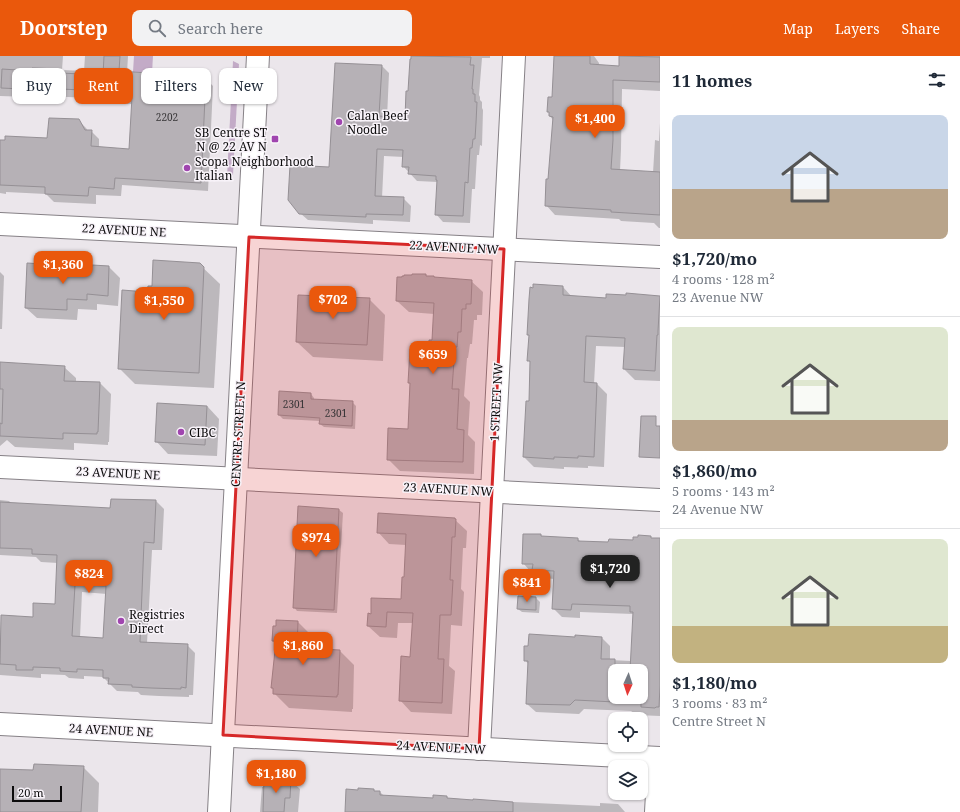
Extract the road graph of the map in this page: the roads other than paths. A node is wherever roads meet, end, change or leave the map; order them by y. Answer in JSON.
{"nodes":[{"id":1,"x":258,"y":56,"type":"edge"},
{"id":2,"x":514,"y":56,"type":"edge"},
{"id":3,"x":0,"y":224,"type":"edge"},
{"id":4,"x":249,"y":237,"type":"junction"},
{"id":5,"x":504,"y":249,"type":"junction"},
{"id":6,"x":660,"y":257,"type":"edge"},
{"id":7,"x":0,"y":467,"type":"edge"},
{"id":8,"x":235,"y":479,"type":"junction"},
{"id":9,"x":492,"y":492,"type":"junction"},
{"id":10,"x":660,"y":500,"type":"edge"},
{"id":11,"x":0,"y":724,"type":"edge"},
{"id":12,"x":223,"y":735,"type":"junction"},
{"id":13,"x":479,"y":749,"type":"junction"},
{"id":14,"x":659,"y":758,"type":"edge"},
{"id":15,"x":219,"y":812,"type":"edge"},
{"id":16,"x":656,"y":812,"type":"edge"}],
"edges":[{"from":1,"to":4,"type":"street","name":"CENTRE STREET N"},
{"from":2,"to":5,"type":"street","name":"1 STREET NW"},
{"from":3,"to":4,"type":"street","name":"22 AVENUE NE"},
{"from":4,"to":5,"type":"street","name":"22 AVENUE NW"},
{"from":4,"to":8,"type":"street","name":"CENTRE STREET N"},
{"from":5,"to":6,"type":"street","name":"22 AVENUE NW"},
{"from":5,"to":9,"type":"street","name":"1 STREET NW"},
{"from":7,"to":8,"type":"street","name":"23 AVENUE NE"},
{"from":8,"to":9,"type":"street","name":"23 AVENUE NW"},
{"from":8,"to":12,"type":"street","name":"CENTRE STREET N"},
{"from":9,"to":10,"type":"street","name":"23 AVENUE NW"},
{"from":9,"to":13,"type":"street","name":"1 STREET NW"},
{"from":11,"to":12,"type":"street","name":"24 AVENUE NE"},
{"from":12,"to":13,"type":"street","name":"24 AVENUE NW"},
{"from":12,"to":15,"type":"street","name":"CENTRE STREET N"},
{"from":13,"to":14,"type":"street","name":"24 AVENUE NW"},
{"from":14,"to":16,"type":"street"}]}
